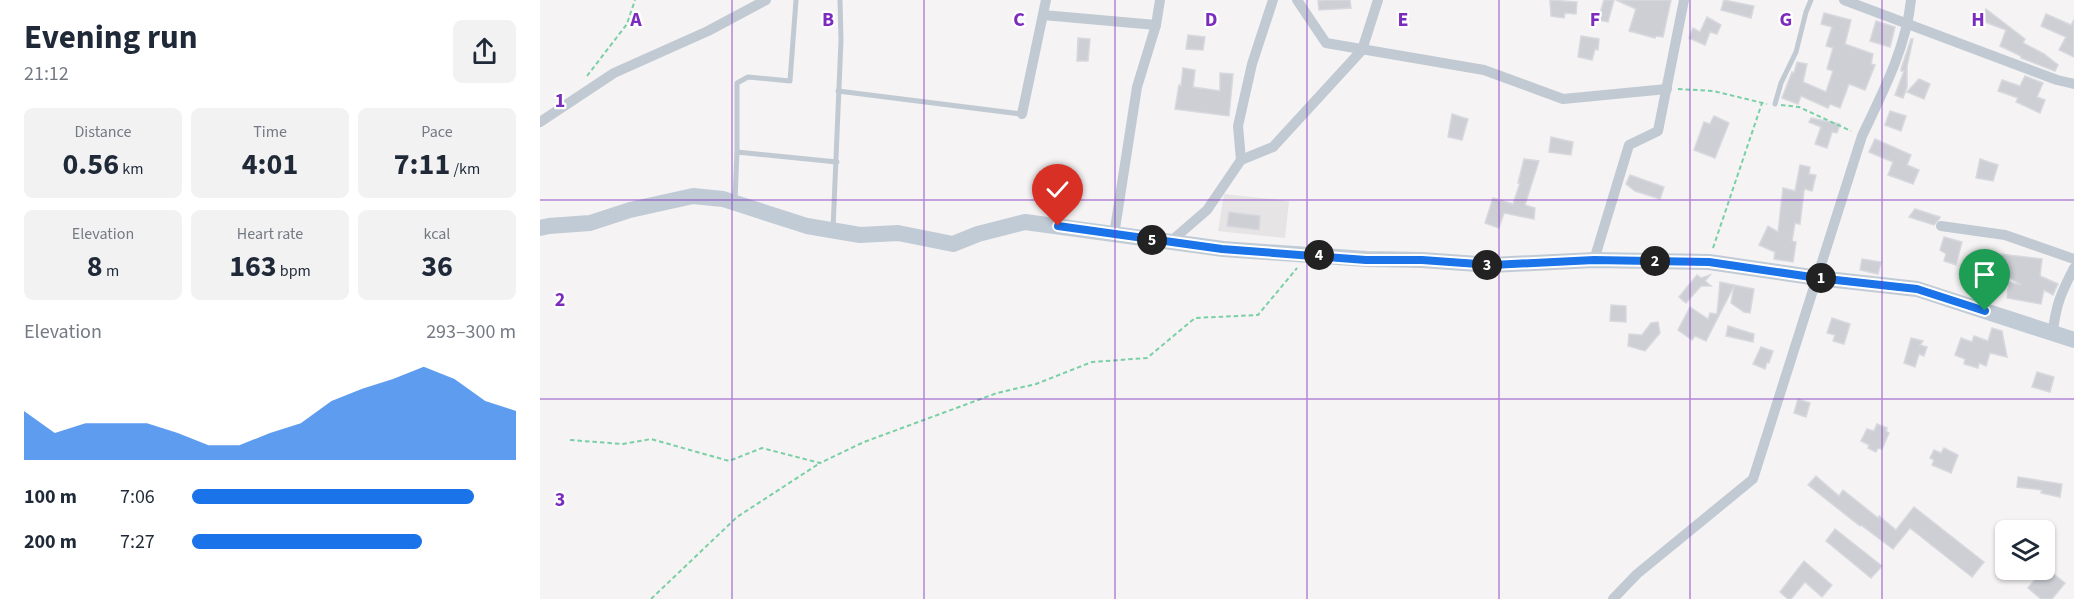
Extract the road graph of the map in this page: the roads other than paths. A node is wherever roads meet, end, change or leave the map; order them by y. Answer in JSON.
{"nodes":[{"id":1,"x":766,"y":0,"type":"edge"},
{"id":2,"x":796,"y":0,"type":"edge"},
{"id":3,"x":840,"y":0,"type":"edge"},
{"id":4,"x":1046,"y":0,"type":"edge"},
{"id":5,"x":1160,"y":0,"type":"edge"},
{"id":6,"x":1273,"y":0,"type":"edge"},
{"id":7,"x":1297,"y":0,"type":"edge"},
{"id":8,"x":1378,"y":0,"type":"edge"},
{"id":9,"x":1684,"y":0,"type":"edge"},
{"id":10,"x":1811,"y":0,"type":"edge"},
{"id":11,"x":1844,"y":0,"type":"edge"},
{"id":12,"x":1911,"y":0,"type":"edge"},
{"id":13,"x":1043,"y":15,"type":"junction"},
{"id":14,"x":1908,"y":24,"type":"junction"},
{"id":15,"x":1156,"y":25,"type":"junction"},
{"id":16,"x":1362,"y":50,"type":"junction"},
{"id":17,"x":2074,"y":84,"type":"edge"},
{"id":18,"x":1667,"y":89,"type":"junction"},
{"id":19,"x":838,"y":91,"type":"junction"},
{"id":20,"x":1775,"y":104,"type":"dead end"},
{"id":21,"x":1022,"y":114,"type":"joint"},
{"id":22,"x":540,"y":122,"type":"edge"},
{"id":23,"x":737,"y":152,"type":"junction"},
{"id":24,"x":1240,"y":160,"type":"junction"},
{"id":25,"x":837,"y":162,"type":"junction"},
{"id":26,"x":735,"y":203,"type":"junction"},
{"id":27,"x":1941,"y":226,"type":"dead end"},
{"id":28,"x":540,"y":228,"type":"edge"},
{"id":29,"x":832,"y":231,"type":"junction"},
{"id":30,"x":1114,"y":235,"type":"junction"},
{"id":31,"x":1170,"y":242,"type":"junction"},
{"id":32,"x":2074,"y":259,"type":"edge"},
{"id":33,"x":1594,"y":260,"type":"junction"},
{"id":34,"x":2074,"y":268,"type":"edge"},
{"id":35,"x":1818,"y":278,"type":"junction"},
{"id":36,"x":2054,"y":333,"type":"junction"},
{"id":37,"x":2074,"y":340,"type":"edge"},
{"id":38,"x":1613,"y":599,"type":"edge"}],
"edges":[{"from":1,"to":22,"type":"street"},
{"from":2,"to":23,"type":"lane"},
{"from":3,"to":19,"type":"lane"},
{"from":4,"to":13,"type":"street"},
{"from":5,"to":15,"type":"street"},
{"from":6,"to":24,"type":"street"},
{"from":7,"to":16,"type":"street"},
{"from":8,"to":16,"type":"street"},
{"from":9,"to":18,"type":"street"},
{"from":10,"to":20,"type":"lane"},
{"from":11,"to":14,"type":"street"},
{"from":12,"to":14,"type":"street"},
{"from":13,"to":15,"type":"street"},
{"from":13,"to":21,"type":"street"},
{"from":14,"to":17,"type":"street"},
{"from":14,"to":35,"type":"street"},
{"from":15,"to":30,"type":"street"},
{"from":16,"to":18,"type":"street"},
{"from":16,"to":24,"type":"street"},
{"from":18,"to":33,"type":"street"},
{"from":19,"to":21,"type":"lane"},
{"from":19,"to":25,"type":"lane"},
{"from":23,"to":25,"type":"lane"},
{"from":23,"to":26,"type":"lane"},
{"from":24,"to":31,"type":"street"},
{"from":25,"to":29,"type":"lane"},
{"from":26,"to":28,"type":"main road"},
{"from":26,"to":29,"type":"main road"},
{"from":27,"to":32,"type":"street"},
{"from":29,"to":30,"type":"main road"},
{"from":30,"to":31,"type":"main road"},
{"from":31,"to":33,"type":"main road"},
{"from":33,"to":35,"type":"main road"},
{"from":34,"to":36,"type":"street"},
{"from":35,"to":36,"type":"main road"},
{"from":35,"to":38,"type":"street"},
{"from":36,"to":37,"type":"main road"}]}
